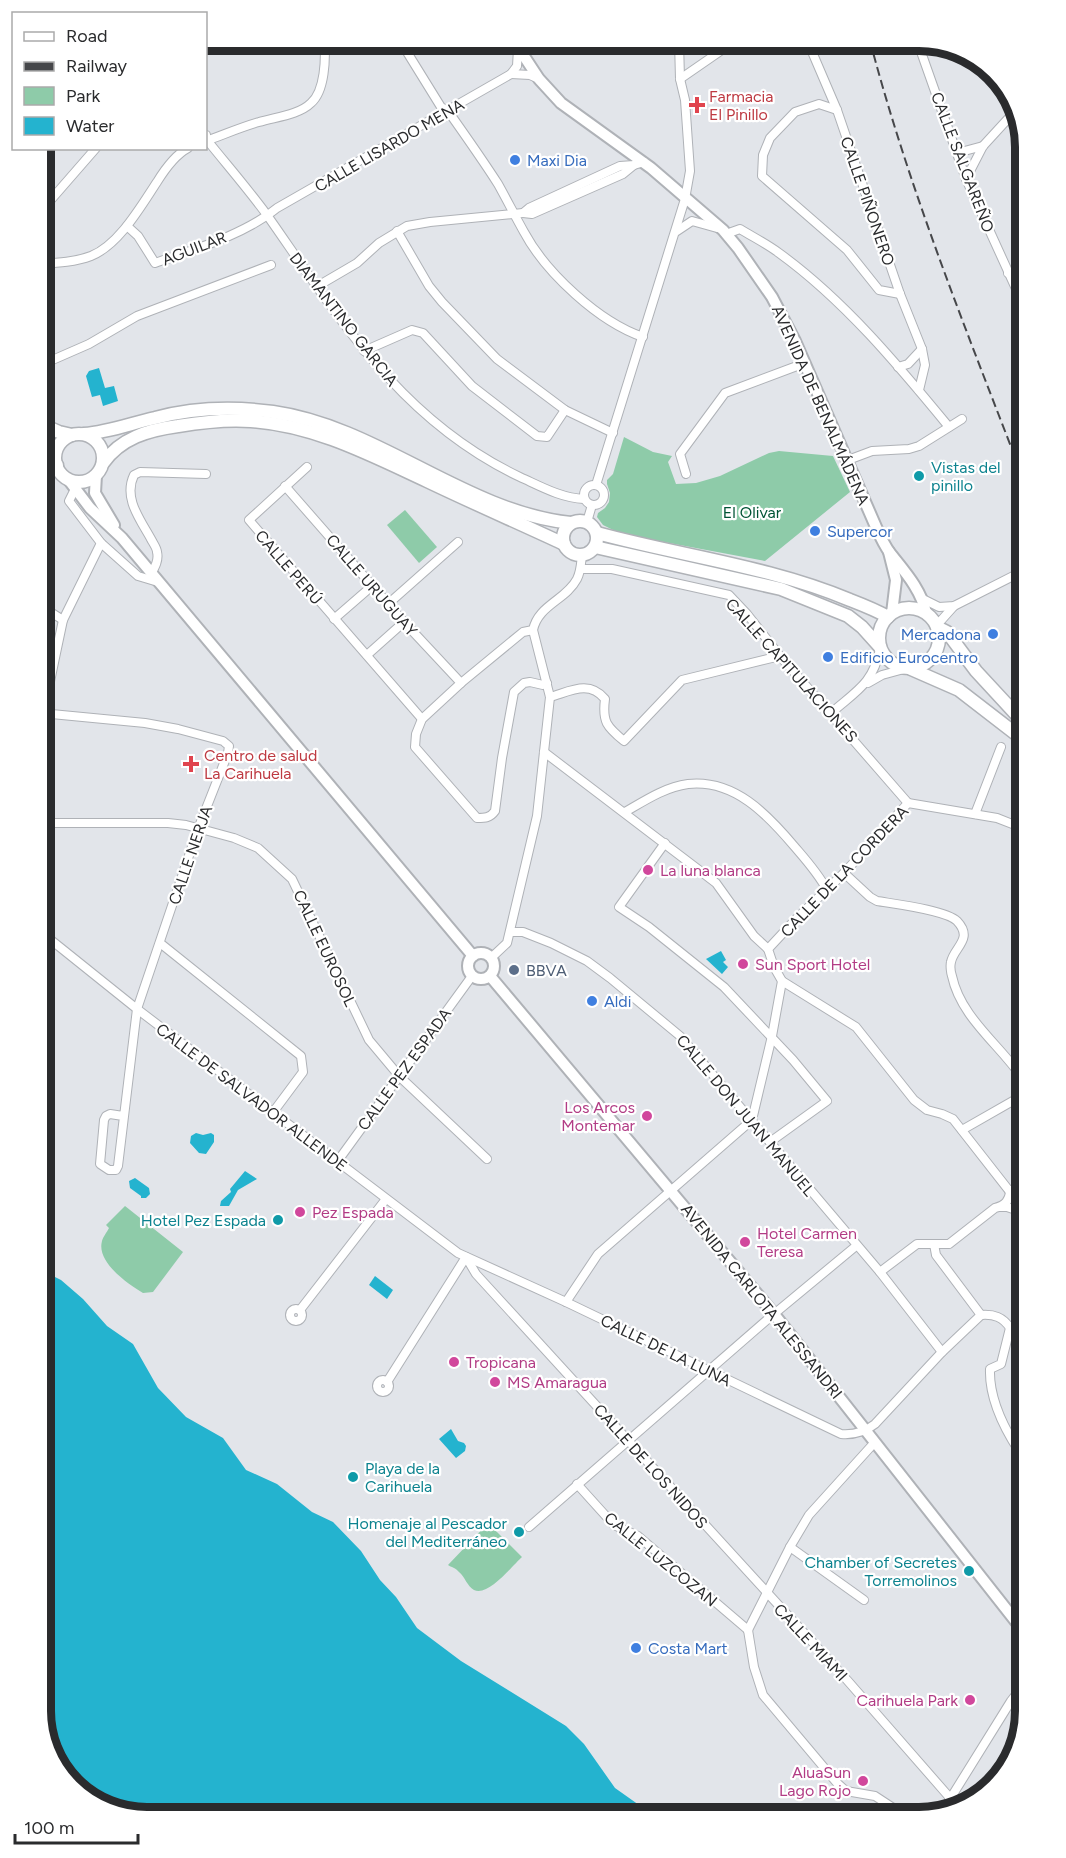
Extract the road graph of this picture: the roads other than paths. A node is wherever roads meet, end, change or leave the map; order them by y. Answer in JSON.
{"nodes":[{"id":1,"x":326,"y":51,"type":"edge"},
{"id":2,"x":406,"y":51,"type":"edge"},
{"id":3,"x":518,"y":51,"type":"edge"},
{"id":4,"x":521,"y":51,"type":"edge"},
{"id":5,"x":679,"y":51,"type":"edge"},
{"id":6,"x":721,"y":51,"type":"edge"},
{"id":7,"x":921,"y":51,"type":"edge"},
{"id":8,"x":813,"y":54,"type":"dead end"},
{"id":9,"x":511,"y":74,"type":"junction"},
{"id":10,"x":539,"y":79,"type":"junction"},
{"id":11,"x":680,"y":79,"type":"junction"},
{"id":12,"x":837,"y":110,"type":"junction"},
{"id":13,"x":448,"y":111,"type":"junction"},
{"id":14,"x":1010,"y":117,"type":"edge"},
{"id":15,"x":207,"y":139,"type":"edge"},
{"id":16,"x":207,"y":140,"type":"edge"},
{"id":17,"x":983,"y":146,"type":"junction"},
{"id":18,"x":94,"y":150,"type":"edge"},
{"id":19,"x":184,"y":150,"type":"edge"},
{"id":20,"x":957,"y":153,"type":"junction"},
{"id":21,"x":639,"y":164,"type":"junction"},
{"id":22,"x":966,"y":178,"type":"junction"},
{"id":23,"x":685,"y":199,"type":"junction"},
{"id":24,"x":51,"y":200,"type":"edge"},
{"id":25,"x":519,"y":214,"type":"junction"},
{"id":26,"x":267,"y":216,"type":"junction"},
{"id":27,"x":127,"y":226,"type":"junction"},
{"id":28,"x":397,"y":231,"type":"junction"},
{"id":29,"x":677,"y":231,"type":"junction"},
{"id":30,"x":724,"y":232,"type":"junction"},
{"id":31,"x":51,"y":263,"type":"edge"},
{"id":32,"x":271,"y":266,"type":"dead end"},
{"id":33,"x":1008,"y":273,"type":"junction"},
{"id":34,"x":1015,"y":274,"type":"edge"},
{"id":35,"x":316,"y":287,"type":"junction"},
{"id":36,"x":1015,"y":288,"type":"edge"},
{"id":37,"x":900,"y":294,"type":"junction"},
{"id":38,"x":643,"y":337,"type":"junction"},
{"id":39,"x":922,"y":349,"type":"junction"},
{"id":40,"x":364,"y":351,"type":"junction"},
{"id":41,"x":51,"y":361,"type":"edge"},
{"id":42,"x":805,"y":363,"type":"junction"},
{"id":43,"x":898,"y":367,"type":"junction"},
{"id":44,"x":919,"y":390,"type":"junction"},
{"id":45,"x":565,"y":410,"type":"junction"},
{"id":46,"x":962,"y":418,"type":"dead end"},
{"id":47,"x":949,"y":427,"type":"junction"},
{"id":48,"x":51,"y":428,"type":"edge"},
{"id":49,"x":613,"y":433,"type":"junction"},
{"id":50,"x":78,"y":435,"type":"junction"},
{"id":51,"x":51,"y":458,"type":"edge"},
{"id":52,"x":848,"y":460,"type":"junction"},
{"id":53,"x":103,"y":463,"type":"junction"},
{"id":54,"x":57,"y":465,"type":"junction"},
{"id":55,"x":307,"y":467,"type":"dead end"},
{"id":56,"x":206,"y":474,"type":"dead end"},
{"id":57,"x":686,"y":474,"type":"dead end"},
{"id":58,"x":96,"y":475,"type":"junction"},
{"id":59,"x":71,"y":484,"type":"junction"},
{"id":60,"x":596,"y":485,"type":"junction"},
{"id":61,"x":285,"y":486,"type":"junction"},
{"id":62,"x":584,"y":499,"type":"junction"},
{"id":63,"x":592,"y":505,"type":"junction"},
{"id":64,"x":587,"y":522,"type":"junction"},
{"id":65,"x":572,"y":523,"type":"junction"},
{"id":66,"x":597,"y":533,"type":"junction"},
{"id":67,"x":122,"y":538,"type":"junction"},
{"id":68,"x":458,"y":542,"type":"dead end"},
{"id":69,"x":101,"y":543,"type":"junction"},
{"id":70,"x":564,"y":544,"type":"junction"},
{"id":71,"x":595,"y":547,"type":"junction"},
{"id":72,"x":889,"y":552,"type":"junction"},
{"id":73,"x":582,"y":555,"type":"junction"},
{"id":74,"x":581,"y":569,"type":"junction"},
{"id":75,"x":1015,"y":576,"type":"edge"},
{"id":76,"x":155,"y":578,"type":"junction"},
{"id":77,"x":372,"y":586,"type":"junction"},
{"id":78,"x":923,"y":599,"type":"junction"},
{"id":79,"x":388,"y":604,"type":"junction"},
{"id":80,"x":954,"y":606,"type":"junction"},
{"id":81,"x":939,"y":607,"type":"junction"},
{"id":82,"x":51,"y":612,"type":"edge"},
{"id":83,"x":927,"y":614,"type":"junction"},
{"id":84,"x":890,"y":615,"type":"junction"},
{"id":85,"x":334,"y":619,"type":"junction"},
{"id":86,"x":63,"y":620,"type":"junction"},
{"id":87,"x":404,"y":622,"type":"junction"},
{"id":88,"x":937,"y":626,"type":"junction"},
{"id":89,"x":533,"y":630,"type":"junction"},
{"id":90,"x":880,"y":648,"type":"junction"},
{"id":91,"x":367,"y":655,"type":"junction"},
{"id":92,"x":780,"y":656,"type":"junction"},
{"id":93,"x":51,"y":668,"type":"edge"},
{"id":94,"x":908,"y":669,"type":"junction"},
{"id":95,"x":461,"y":683,"type":"junction"},
{"id":96,"x":547,"y":683,"type":"junction"},
{"id":97,"x":864,"y":685,"type":"junction"},
{"id":98,"x":550,"y":698,"type":"junction"},
{"id":99,"x":1015,"y":712,"type":"edge"},
{"id":100,"x":831,"y":713,"type":"junction"},
{"id":101,"x":51,"y":714,"type":"edge"},
{"id":102,"x":423,"y":719,"type":"junction"},
{"id":103,"x":1015,"y":733,"type":"edge"},
{"id":104,"x":1001,"y":747,"type":"dead end"},
{"id":105,"x":544,"y":752,"type":"junction"},
{"id":106,"x":908,"y":803,"type":"junction"},
{"id":107,"x":625,"y":812,"type":"junction"},
{"id":108,"x":975,"y":814,"type":"junction"},
{"id":109,"x":51,"y":823,"type":"edge"},
{"id":110,"x":1015,"y":825,"type":"edge"},
{"id":111,"x":198,"y":829,"type":"junction"},
{"id":112,"x":665,"y":843,"type":"junction"},
{"id":113,"x":844,"y":873,"type":"junction"},
{"id":114,"x":827,"y":890,"type":"junction"},
{"id":115,"x":510,"y":932,"type":"junction"},
{"id":116,"x":51,"y":940,"type":"edge"},
{"id":117,"x":160,"y":943,"type":"junction"},
{"id":118,"x":768,"y":949,"type":"junction"},
{"id":119,"x":472,"y":956,"type":"junction"},
{"id":120,"x":491,"y":958,"type":"junction"},
{"id":121,"x":472,"y":976,"type":"junction"},
{"id":122,"x":490,"y":976,"type":"junction"},
{"id":123,"x":782,"y":981,"type":"junction"},
{"id":124,"x":137,"y":1009,"type":"junction"},
{"id":125,"x":772,"y":1036,"type":"junction"},
{"id":126,"x":1015,"y":1069,"type":"edge"},
{"id":127,"x":400,"y":1077,"type":"junction"},
{"id":128,"x":1015,"y":1100,"type":"edge"},
{"id":129,"x":274,"y":1111,"type":"junction"},
{"id":130,"x":123,"y":1116,"type":"junction"},
{"id":131,"x":752,"y":1120,"type":"junction"},
{"id":132,"x":962,"y":1130,"type":"junction"},
{"id":133,"x":770,"y":1142,"type":"junction"},
{"id":134,"x":487,"y":1160,"type":"dead end"},
{"id":135,"x":337,"y":1162,"type":"junction"},
{"id":136,"x":671,"y":1189,"type":"junction"},
{"id":137,"x":1010,"y":1190,"type":"junction"},
{"id":138,"x":1015,"y":1197,"type":"edge"},
{"id":139,"x":386,"y":1199,"type":"junction"},
{"id":140,"x":995,"y":1208,"type":"junction"},
{"id":141,"x":1015,"y":1209,"type":"edge"},
{"id":142,"x":934,"y":1244,"type":"junction"},
{"id":143,"x":856,"y":1246,"type":"junction"},
{"id":144,"x":466,"y":1257,"type":"junction"},
{"id":145,"x":880,"y":1272,"type":"junction"},
{"id":146,"x":566,"y":1302,"type":"junction"},
{"id":147,"x":300,"y":1310,"type":"dead end"},
{"id":148,"x":774,"y":1314,"type":"junction"},
{"id":149,"x":981,"y":1315,"type":"junction"},
{"id":150,"x":942,"y":1352,"type":"junction"},
{"id":151,"x":710,"y":1371,"type":"junction"},
{"id":152,"x":387,"y":1382,"type":"dead end"},
{"id":153,"x":866,"y":1431,"type":"junction"},
{"id":154,"x":628,"y":1440,"type":"junction"},
{"id":155,"x":876,"y":1442,"type":"junction"},
{"id":156,"x":1015,"y":1444,"type":"edge"},
{"id":157,"x":577,"y":1484,"type":"junction"},
{"id":158,"x":528,"y":1527,"type":"dead end"},
{"id":159,"x":790,"y":1547,"type":"junction"},
{"id":160,"x":767,"y":1593,"type":"junction"},
{"id":161,"x":864,"y":1600,"type":"dead end"},
{"id":162,"x":1015,"y":1619,"type":"edge"},
{"id":163,"x":748,"y":1630,"type":"junction"},
{"id":164,"x":1015,"y":1696,"type":"edge"},
{"id":165,"x":951,"y":1799,"type":"junction"},
{"id":166,"x":949,"y":1802,"type":"edge"},
{"id":167,"x":890,"y":1807,"type":"edge"}],
"edges":[{"from":1,"to":15,"type":"street"},
{"from":2,"to":13,"type":"street"},
{"from":3,"to":9,"type":"street"},
{"from":4,"to":10,"type":"main road","name":"AVENIDA DE BENALMÁDENA"},
{"from":5,"to":11,"type":"street"},
{"from":6,"to":11,"type":"street"},
{"from":7,"to":20,"type":"street","name":"CALLE SALGAREÑO"},
{"from":8,"to":12,"type":"street","name":"CALLE PIÑONERO"},
{"from":9,"to":10,"type":"street"},
{"from":9,"to":13,"type":"street","name":"CALLE LISARDO MENA"},
{"from":10,"to":21,"type":"main road","name":"AVENIDA DE BENALMÁDENA"},
{"from":11,"to":23,"type":"street"},
{"from":12,"to":37,"type":"street","name":"CALLE PIÑONERO"},
{"from":12,"to":37,"type":"street"},
{"from":13,"to":25,"type":"street"},
{"from":13,"to":26,"type":"street","name":"CALLE LISARDO MENA"},
{"from":14,"to":17,"type":"street"},
{"from":16,"to":26,"type":"street","name":"DIAMANTINO GARCIA"},
{"from":17,"to":20,"type":"street"},
{"from":17,"to":22,"type":"street"},
{"from":18,"to":24,"type":"street"},
{"from":19,"to":27,"type":"street"},
{"from":20,"to":22,"type":"street","name":"CALLE SALGAREÑO"},
{"from":21,"to":23,"type":"main road","name":"AVENIDA DE BENALMÁDENA"},
{"from":21,"to":25,"type":"street"},
{"from":22,"to":33,"type":"street","name":"CALLE SALGAREÑO"},
{"from":23,"to":29,"type":"street"},
{"from":23,"to":30,"type":"main road","name":"AVENIDA DE BENALMÁDENA"},
{"from":25,"to":28,"type":"street"},
{"from":25,"to":38,"type":"street"},
{"from":26,"to":27,"type":"street","name":"AGUILAR"},
{"from":26,"to":35,"type":"street","name":"DIAMANTINO GARCIA"},
{"from":27,"to":31,"type":"street"},
{"from":28,"to":35,"type":"street"},
{"from":28,"to":45,"type":"street"},
{"from":29,"to":30,"type":"street"},
{"from":29,"to":38,"type":"street"},
{"from":30,"to":42,"type":"main road","name":"AVENIDA DE BENALMÁDENA"},
{"from":30,"to":43,"type":"street"},
{"from":32,"to":41,"type":"street"},
{"from":33,"to":34,"type":"street"},
{"from":33,"to":36,"type":"street","name":"CALLE SALGAREÑO"},
{"from":35,"to":40,"type":"street","name":"DIAMANTINO GARCIA"},
{"from":37,"to":39,"type":"street","name":"CALLE PIÑONERO"},
{"from":38,"to":49,"type":"street"},
{"from":39,"to":43,"type":"street"},
{"from":39,"to":44,"type":"street","name":"CALLE PIÑONERO"},
{"from":40,"to":45,"type":"street"},
{"from":40,"to":62,"type":"street","name":"DIAMANTINO GARCIA"},
{"from":42,"to":52,"type":"main road","name":"AVENIDA DE BENALMÁDENA"},
{"from":42,"to":57,"type":"street"},
{"from":43,"to":44,"type":"street"},
{"from":44,"to":47,"type":"street"},
{"from":45,"to":49,"type":"street"},
{"from":46,"to":47,"type":"street"},
{"from":47,"to":52,"type":"street"},
{"from":48,"to":50,"type":"main road"},
{"from":49,"to":60,"type":"street"},
{"from":50,"to":53,"type":"main road"},
{"from":50,"to":54,"type":"main road"},
{"from":50,"to":65,"type":"main road"},
{"from":51,"to":54,"type":"main road"},
{"from":52,"to":72,"type":"main road","name":"AVENIDA DE BENALMÁDENA"},
{"from":53,"to":58,"type":"main road"},
{"from":53,"to":70,"type":"main road"},
{"from":54,"to":59,"type":"main road"},
{"from":55,"to":61,"type":"street","name":"CALLE PERÚ"},
{"from":56,"to":76,"type":"street"},
{"from":58,"to":59,"type":"main road"},
{"from":58,"to":67,"type":"main road"},
{"from":59,"to":67,"type":"main road"},
{"from":59,"to":69,"type":"street"},
{"from":60,"to":62,"type":"street"},
{"from":60,"to":63,"type":"street"},
{"from":61,"to":77,"type":"street","name":"CALLE URUGUAY"},
{"from":61,"to":85,"type":"street","name":"CALLE PERÚ"},
{"from":62,"to":63,"type":"street"},
{"from":63,"to":64,"type":"street"},
{"from":64,"to":65,"type":"main road"},
{"from":64,"to":66,"type":"main road"},
{"from":65,"to":70,"type":"main road"},
{"from":66,"to":71,"type":"main road"},
{"from":66,"to":84,"type":"main road"},
{"from":67,"to":76,"type":"main road"},
{"from":68,"to":79,"type":"street"},
{"from":69,"to":76,"type":"street"},
{"from":69,"to":86,"type":"street"},
{"from":70,"to":73,"type":"main road"},
{"from":71,"to":73,"type":"main road"},
{"from":71,"to":90,"type":"main road"},
{"from":72,"to":78,"type":"main road","name":"AVENIDA DE BENALMÁDENA"},
{"from":72,"to":84,"type":"main road","name":"AVENIDA DE BENALMÁDENA"},
{"from":73,"to":74,"type":"street"},
{"from":74,"to":89,"type":"street"},
{"from":74,"to":92,"type":"street","name":"CALLE CAPITULACIONES"},
{"from":75,"to":80,"type":"street"},
{"from":76,"to":119,"type":"main road"},
{"from":77,"to":79,"type":"street","name":"CALLE URUGUAY"},
{"from":77,"to":85,"type":"street","name":"CALLE PERÚ"},
{"from":78,"to":81,"type":"street"},
{"from":78,"to":83,"type":"main road","name":"AVENIDA DE BENALMÁDENA"},
{"from":79,"to":87,"type":"street","name":"CALLE URUGUAY"},
{"from":80,"to":81,"type":"street"},
{"from":80,"to":88,"type":"street"},
{"from":81,"to":83,"type":"street"},
{"from":82,"to":86,"type":"street"},
{"from":83,"to":84,"type":"main road"},
{"from":83,"to":88,"type":"main road"},
{"from":84,"to":90,"type":"main road"},
{"from":85,"to":91,"type":"street","name":"CALLE PERÚ"},
{"from":86,"to":93,"type":"street"},
{"from":87,"to":91,"type":"street"},
{"from":87,"to":95,"type":"street","name":"CALLE URUGUAY"},
{"from":88,"to":94,"type":"main road"},
{"from":88,"to":99,"type":"main road"},
{"from":89,"to":95,"type":"street"},
{"from":89,"to":96,"type":"street"},
{"from":90,"to":94,"type":"main road"},
{"from":90,"to":97,"type":"street"},
{"from":91,"to":102,"type":"street","name":"CALLE PERÚ"},
{"from":92,"to":98,"type":"street"},
{"from":92,"to":100,"type":"street","name":"CALLE CAPITULACIONES"},
{"from":94,"to":97,"type":"street"},
{"from":94,"to":103,"type":"main road"},
{"from":95,"to":102,"type":"street"},
{"from":96,"to":98,"type":"street"},
{"from":96,"to":102,"type":"street"},
{"from":97,"to":100,"type":"street"},
{"from":98,"to":105,"type":"street"},
{"from":100,"to":106,"type":"street","name":"CALLE CAPITULACIONES"},
{"from":101,"to":111,"type":"street","name":"CALLE NERJA"},
{"from":104,"to":108,"type":"street"},
{"from":105,"to":107,"type":"street"},
{"from":105,"to":115,"type":"street"},
{"from":106,"to":108,"type":"street","name":"CALLE DE LA CORDERA"},
{"from":106,"to":113,"type":"street","name":"CALLE DE LA CORDERA"},
{"from":107,"to":112,"type":"street"},
{"from":107,"to":114,"type":"street"},
{"from":108,"to":110,"type":"street","name":"CALLE DE LA CORDERA"},
{"from":109,"to":111,"type":"street","name":"CALLE EUROSOL"},
{"from":111,"to":117,"type":"street","name":"CALLE NERJA"},
{"from":111,"to":127,"type":"street","name":"CALLE EUROSOL"},
{"from":112,"to":118,"type":"street"},
{"from":112,"to":125,"type":"street"},
{"from":113,"to":114,"type":"street","name":"CALLE DE LA CORDERA"},
{"from":113,"to":126,"type":"street"},
{"from":114,"to":118,"type":"street","name":"CALLE DE LA CORDERA"},
{"from":115,"to":120,"type":"street"},
{"from":115,"to":131,"type":"street","name":"CALLE DON JUAN MANUEL"},
{"from":116,"to":124,"type":"street","name":"CALLE DE SALVADOR ALLENDE"},
{"from":117,"to":124,"type":"street","name":"CALLE NERJA"},
{"from":117,"to":129,"type":"street"},
{"from":118,"to":123,"type":"street","name":"CALLE DE LA CORDERA"},
{"from":119,"to":120,"type":"main road"},
{"from":119,"to":121,"type":"main road"},
{"from":120,"to":122,"type":"main road"},
{"from":121,"to":122,"type":"main road"},
{"from":121,"to":127,"type":"street","name":"CALLE PEZ ESPADA"},
{"from":122,"to":136,"type":"main road","name":"AVENIDA CARLOTA ALESSANDRI"},
{"from":123,"to":125,"type":"street"},
{"from":123,"to":132,"type":"street"},
{"from":124,"to":129,"type":"street","name":"CALLE DE SALVADOR ALLENDE"},
{"from":124,"to":130,"type":"street","name":"CALLE NERJA"},
{"from":125,"to":131,"type":"street"},
{"from":125,"to":133,"type":"street"},
{"from":127,"to":134,"type":"street","name":"CALLE EUROSOL"},
{"from":127,"to":135,"type":"street","name":"CALLE PEZ ESPADA"},
{"from":128,"to":132,"type":"street"},
{"from":129,"to":135,"type":"street","name":"CALLE DE SALVADOR ALLENDE"},
{"from":130,"to":130,"type":"street","name":"CALLE NERJA"},
{"from":131,"to":133,"type":"street","name":"CALLE DON JUAN MANUEL"},
{"from":131,"to":136,"type":"street"},
{"from":132,"to":137,"type":"street"},
{"from":133,"to":143,"type":"street","name":"CALLE DON JUAN MANUEL"},
{"from":135,"to":139,"type":"street","name":"CALLE DE SALVADOR ALLENDE"},
{"from":136,"to":146,"type":"street"},
{"from":136,"to":148,"type":"main road","name":"AVENIDA CARLOTA ALESSANDRI"},
{"from":137,"to":138,"type":"street"},
{"from":137,"to":140,"type":"street"},
{"from":139,"to":144,"type":"street","name":"CALLE DE SALVADOR ALLENDE"},
{"from":139,"to":147,"type":"street"},
{"from":140,"to":141,"type":"street"},
{"from":140,"to":142,"type":"street"},
{"from":142,"to":145,"type":"street"},
{"from":142,"to":149,"type":"street"},
{"from":143,"to":145,"type":"street","name":"CALLE DON JUAN MANUEL"},
{"from":143,"to":148,"type":"street"},
{"from":144,"to":146,"type":"street","name":"CALLE DE LA LUNA"},
{"from":144,"to":152,"type":"street"},
{"from":144,"to":154,"type":"street","name":"CALLE DE LOS NIDOS"},
{"from":145,"to":150,"type":"street","name":"CALLE DON JUAN MANUEL"},
{"from":146,"to":151,"type":"street","name":"CALLE DE LA LUNA"},
{"from":148,"to":151,"type":"street"},
{"from":148,"to":153,"type":"main road","name":"AVENIDA CARLOTA ALESSANDRI"},
{"from":149,"to":150,"type":"street"},
{"from":149,"to":156,"type":"street"},
{"from":150,"to":153,"type":"street"},
{"from":151,"to":153,"type":"street","name":"CALLE DE LA LUNA"},
{"from":151,"to":154,"type":"street"},
{"from":153,"to":155,"type":"main road","name":"AVENIDA CARLOTA ALESSANDRI"},
{"from":154,"to":157,"type":"street"},
{"from":154,"to":160,"type":"street","name":"CALLE DE LOS NIDOS"},
{"from":155,"to":159,"type":"street"},
{"from":155,"to":162,"type":"main road","name":"AVENIDA CARLOTA ALESSANDRI"},
{"from":157,"to":158,"type":"street"},
{"from":157,"to":163,"type":"street","name":"CALLE LUZCOZAN"},
{"from":159,"to":160,"type":"street"},
{"from":159,"to":161,"type":"street"},
{"from":160,"to":163,"type":"street"},
{"from":160,"to":165,"type":"street","name":"CALLE MIAMI"},
{"from":163,"to":167,"type":"street"},
{"from":164,"to":165,"type":"street"},
{"from":165,"to":166,"type":"street"}]}
